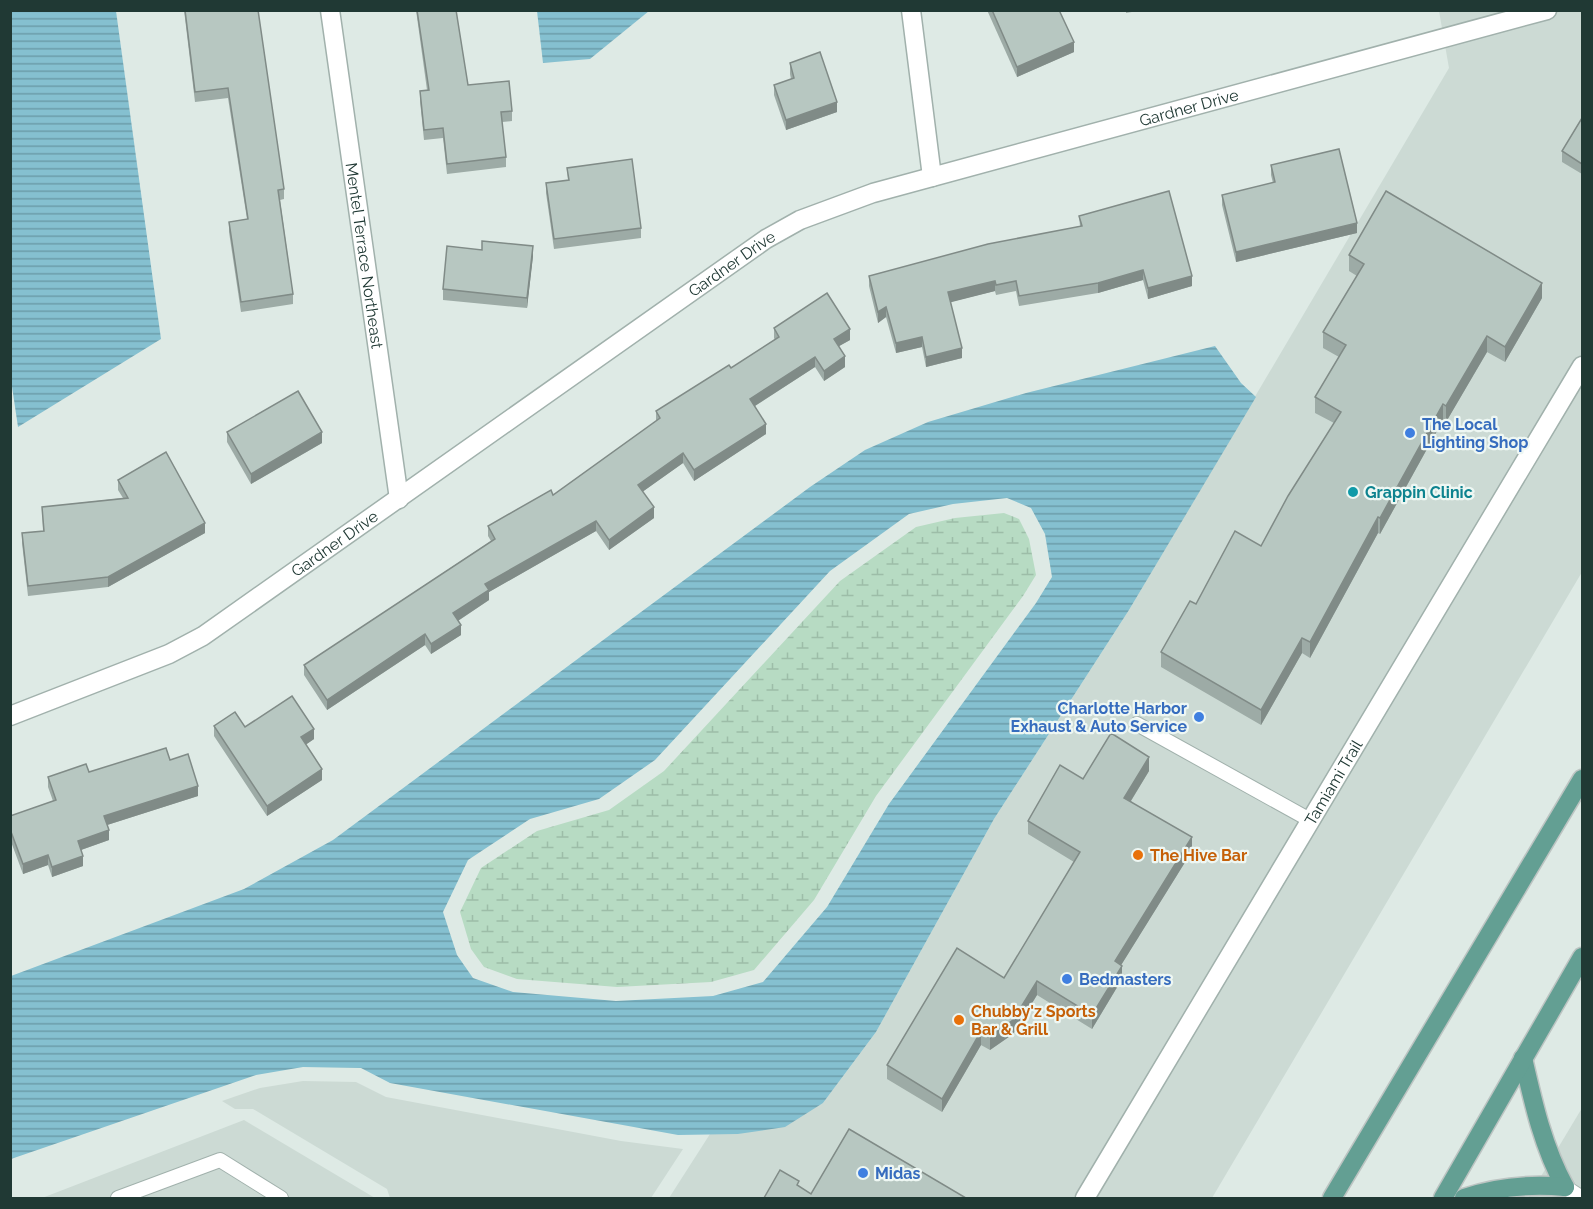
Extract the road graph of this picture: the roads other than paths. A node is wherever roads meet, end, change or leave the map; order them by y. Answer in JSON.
{"nodes":[{"id":1,"x":330,"y":10,"type":"edge"},
{"id":2,"x":911,"y":10,"type":"edge"},
{"id":3,"x":1547,"y":10,"type":"edge"},
{"id":4,"x":932,"y":177,"type":"junction"},
{"id":5,"x":1582,"y":366,"type":"edge"},
{"id":6,"x":399,"y":499,"type":"junction"},
{"id":7,"x":10,"y":716,"type":"edge"},
{"id":8,"x":1137,"y":724,"type":"dead end"},
{"id":9,"x":1582,"y":779,"type":"edge"},
{"id":10,"x":1310,"y":820,"type":"junction"},
{"id":11,"x":1582,"y":957,"type":"edge"},
{"id":12,"x":1523,"y":1058,"type":"junction"},
{"id":13,"x":1565,"y":1187,"type":"junction"},
{"id":14,"x":118,"y":1198,"type":"edge"},
{"id":15,"x":281,"y":1198,"type":"edge"},
{"id":16,"x":1085,"y":1198,"type":"edge"},
{"id":17,"x":1332,"y":1198,"type":"edge"},
{"id":18,"x":1443,"y":1198,"type":"edge"},
{"id":19,"x":1464,"y":1198,"type":"edge"},
{"id":20,"x":1582,"y":1198,"type":"edge"}],
"edges":[{"from":1,"to":6,"type":"street","name":"Mentel Terrace Northeast"},
{"from":2,"to":4,"type":"street"},
{"from":3,"to":4,"type":"street","name":"Gardner Drive"},
{"from":4,"to":6,"type":"street","name":"Gardner Drive"},
{"from":5,"to":10,"type":"street","name":"Tamiami Trail"},
{"from":6,"to":7,"type":"street","name":"Gardner Drive"},
{"from":8,"to":10,"type":"lane"},
{"from":9,"to":17,"type":"main road"},
{"from":10,"to":16,"type":"street","name":"Tamiami Trail"},
{"from":11,"to":12,"type":"main road"},
{"from":12,"to":13,"type":"main road"},
{"from":12,"to":18,"type":"main road"},
{"from":13,"to":19,"type":"main road"},
{"from":13,"to":20,"type":"lane"},
{"from":14,"to":15,"type":"lane"}]}
